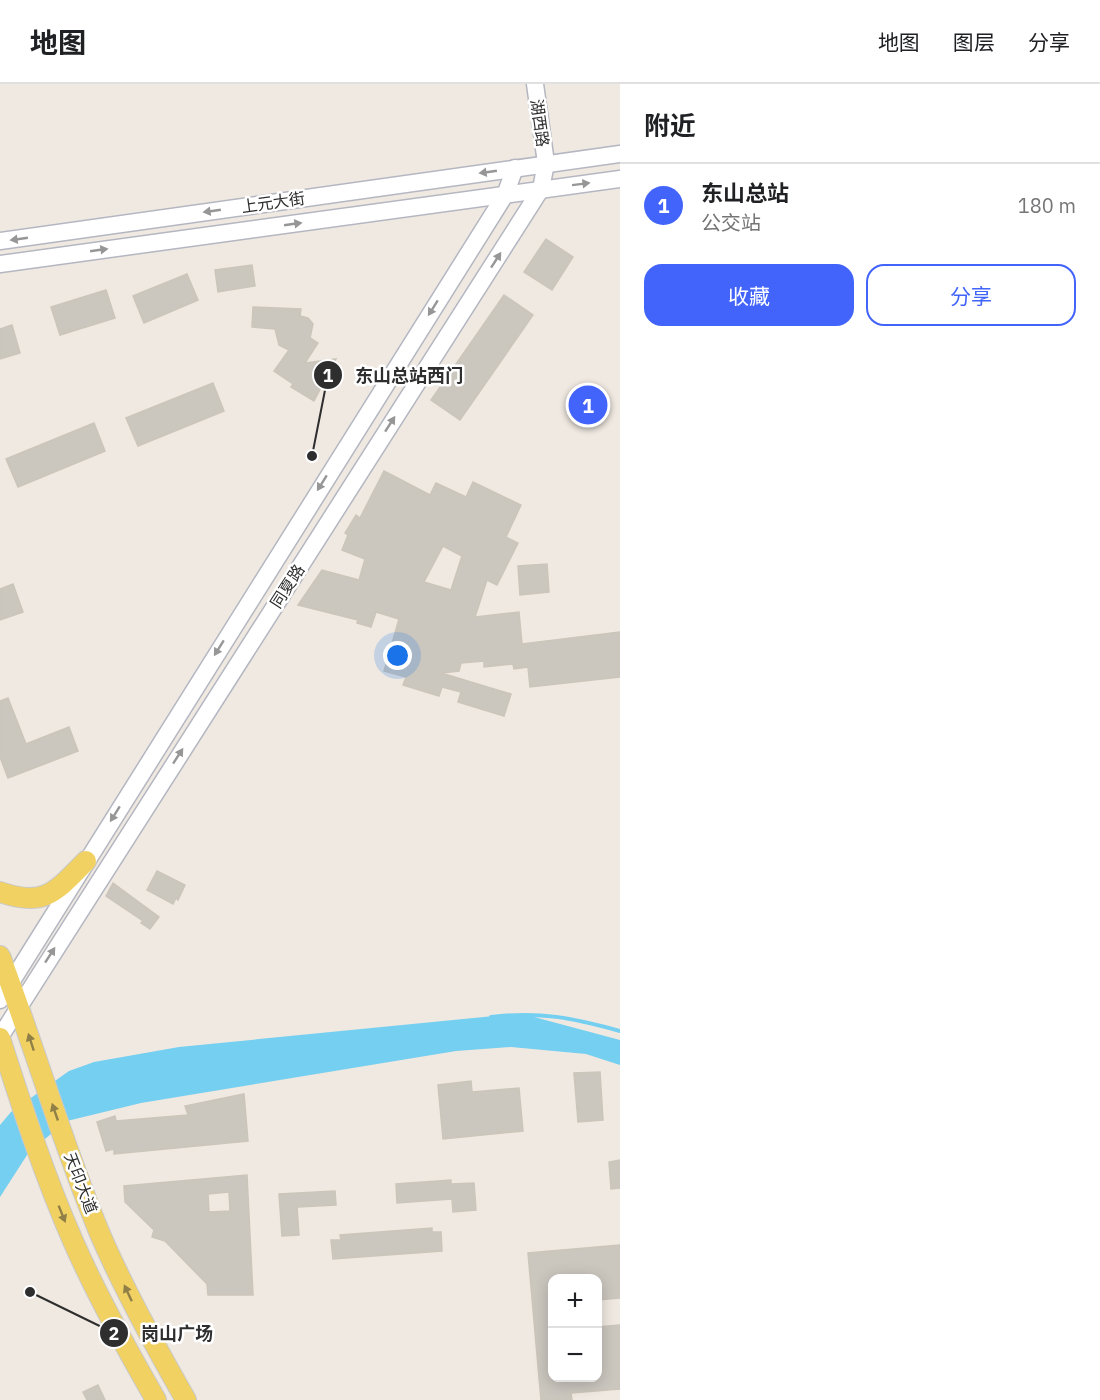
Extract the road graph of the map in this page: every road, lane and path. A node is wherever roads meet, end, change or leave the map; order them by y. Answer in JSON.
{"nodes":[{"id":1,"x":535,"y":84,"type":"edge"},
{"id":2,"x":620,"y":154,"type":"edge"},
{"id":3,"x":546,"y":163,"type":"junction"},
{"id":4,"x":515,"y":168,"type":"junction"},
{"id":5,"x":620,"y":179,"type":"edge"},
{"id":6,"x":542,"y":189,"type":"junction"},
{"id":7,"x":505,"y":195,"type":"junction"},
{"id":8,"x":0,"y":241,"type":"edge"},
{"id":9,"x":0,"y":264,"type":"edge"},
{"id":10,"x":86,"y":861,"type":"junction"},
{"id":11,"x":0,"y":892,"type":"edge"},
{"id":12,"x":0,"y":956,"type":"edge"},
{"id":13,"x":10,"y":996,"type":"edge"},
{"id":14,"x":0,"y":1037,"type":"edge"},
{"id":15,"x":156,"y":1400,"type":"edge"},
{"id":16,"x":186,"y":1400,"type":"edge"}],
"edges":[{"from":1,"to":3,"type":"main road","name":"湖西路"},
{"from":2,"to":3,"type":"main road","name":"上元大街"},
{"from":3,"to":4,"type":"main road","name":"上元大街"},
{"from":3,"to":6,"type":"main road","name":"同夏路"},
{"from":4,"to":7,"type":"main road","name":"同夏路"},
{"from":4,"to":8,"type":"main road","name":"上元大街","one_way":true},
{"from":6,"to":5,"type":"main road","name":"上元大街","one_way":true},
{"from":6,"to":7,"type":"main road","name":"上元大街"},
{"from":13,"to":6,"type":"main road","name":"同夏路","one_way":true},
{"from":9,"to":7,"type":"main road","name":"上元大街","one_way":true},
{"from":7,"to":10,"type":"main road","name":"同夏路","one_way":true},
{"from":10,"to":11,"type":"main road"},
{"from":10,"to":13,"type":"main road","name":"同夏路"},
{"from":12,"to":13,"type":"main road","name":"天印大道"},
{"from":13,"to":14,"type":"main road"},
{"from":16,"to":13,"type":"main road","name":"天印大道","one_way":true},
{"from":14,"to":15,"type":"main road","name":"天印大道","one_way":true}]}
